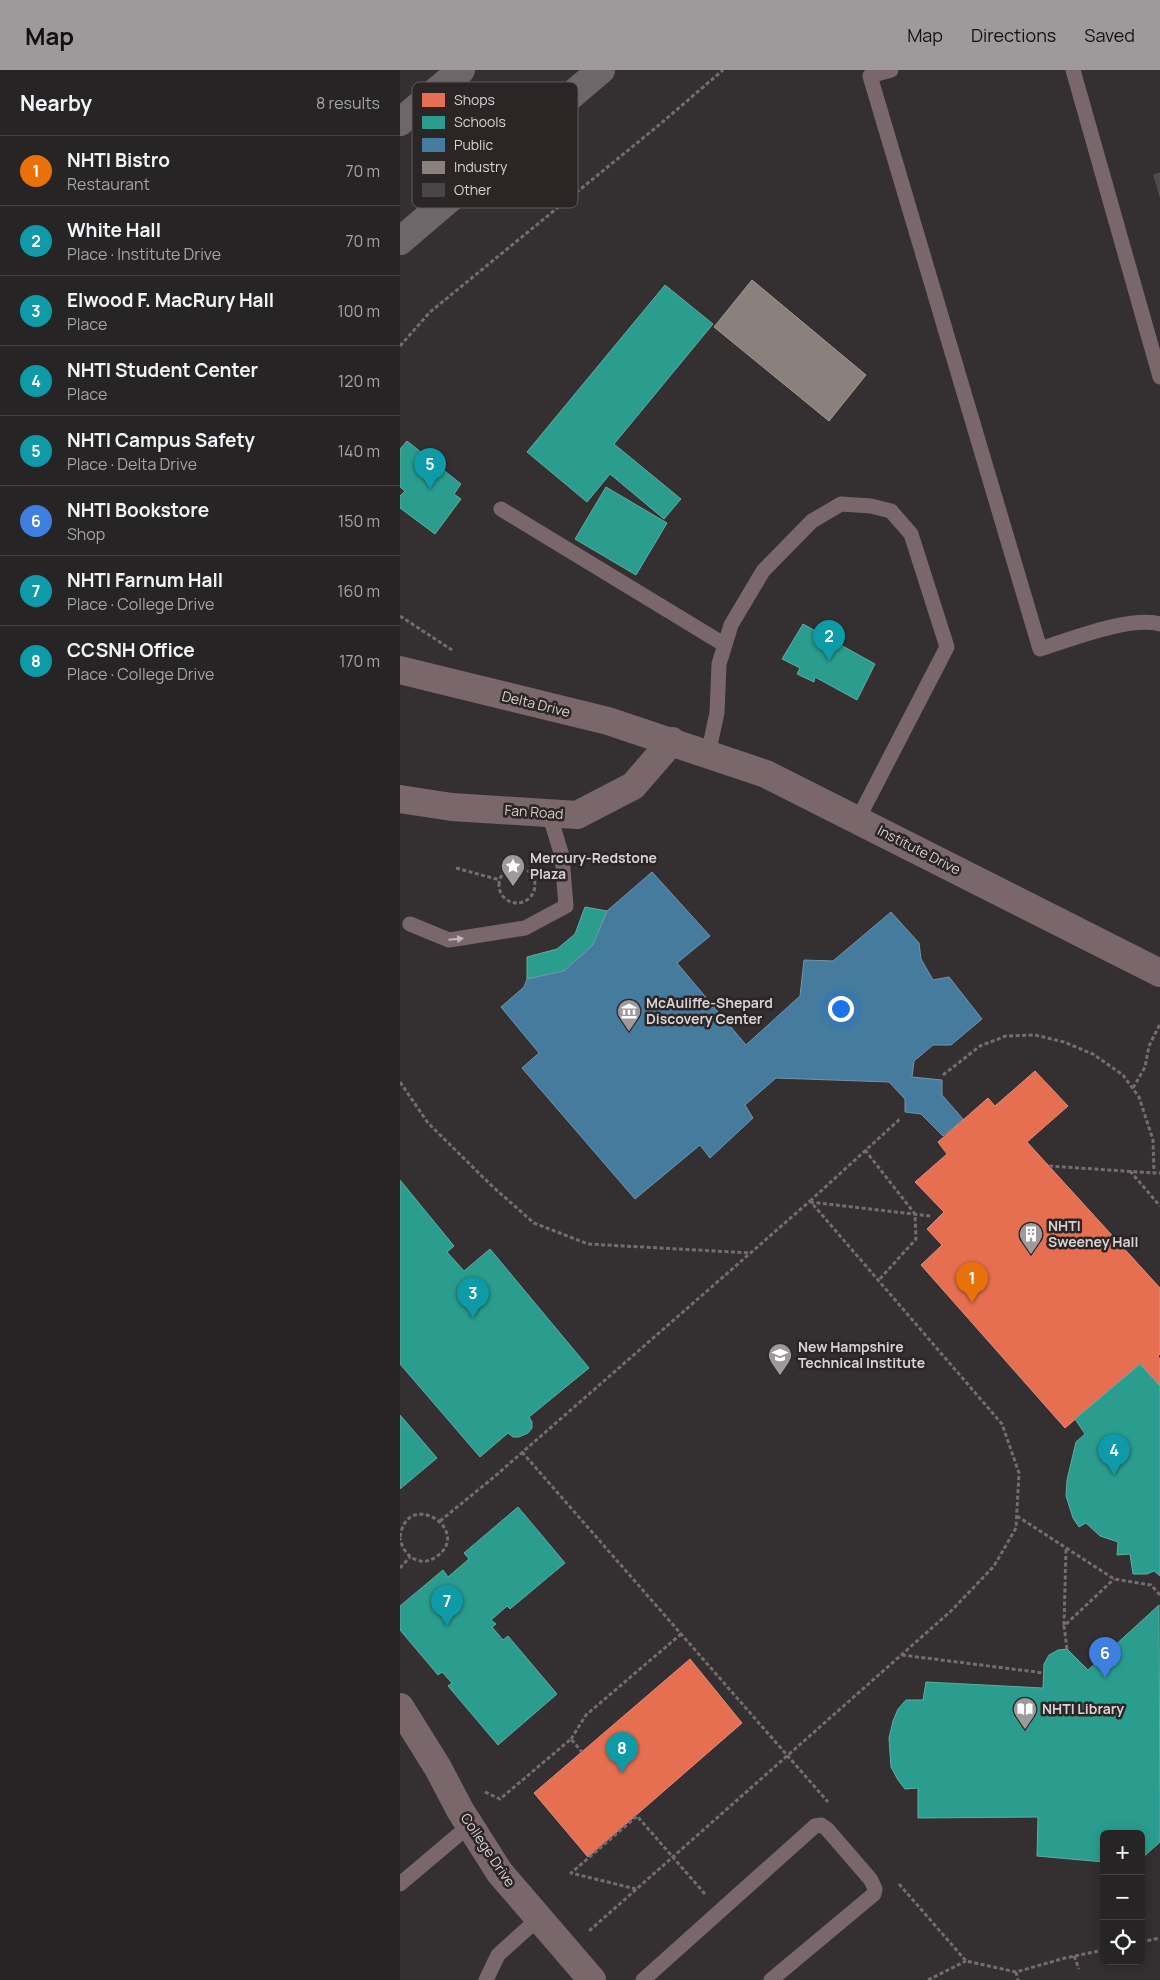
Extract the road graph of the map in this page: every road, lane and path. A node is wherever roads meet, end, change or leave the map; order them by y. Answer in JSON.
{"nodes":[{"id":1,"x":461,"y":70,"type":"edge"},
{"id":2,"x":601,"y":70,"type":"edge"},
{"id":3,"x":723,"y":70,"type":"edge"},
{"id":4,"x":891,"y":70,"type":"edge"},
{"id":5,"x":1073,"y":70,"type":"edge"},
{"id":6,"x":447,"y":82,"type":"edge"},
{"id":7,"x":578,"y":90,"type":"edge"},
{"id":8,"x":412,"y":112,"type":"edge"},
{"id":9,"x":400,"y":122,"type":"edge"},
{"id":10,"x":578,"y":191,"type":"edge"},
{"id":11,"x":439,"y":208,"type":"edge"},
{"id":12,"x":557,"y":208,"type":"edge"},
{"id":13,"x":400,"y":241,"type":"edge"},
{"id":14,"x":400,"y":346,"type":"edge"},
{"id":15,"x":1160,"y":377,"type":"edge"},
{"id":16,"x":501,"y":509,"type":"dead end"},
{"id":17,"x":400,"y":616,"type":"edge"},
{"id":18,"x":1160,"y":624,"type":"edge"},
{"id":19,"x":725,"y":645,"type":"junction"},
{"id":20,"x":452,"y":651,"type":"dead end"},
{"id":21,"x":400,"y":670,"type":"edge"},
{"id":22,"x":672,"y":741,"type":"junction"},
{"id":23,"x":708,"y":754,"type":"junction"},
{"id":24,"x":400,"y":799,"type":"edge"},
{"id":25,"x":549,"y":813,"type":"junction"},
{"id":26,"x":858,"y":819,"type":"junction"},
{"id":27,"x":456,"y":868,"type":"dead end"},
{"id":28,"x":500,"y":880,"type":"junction"},
{"id":29,"x":410,"y":924,"type":"dead end"},
{"id":30,"x":1160,"y":972,"type":"edge"},
{"id":31,"x":1160,"y":1024,"type":"edge"},
{"id":32,"x":943,"y":1075,"type":"dead end"},
{"id":33,"x":400,"y":1082,"type":"edge"},
{"id":34,"x":1133,"y":1088,"type":"junction"},
{"id":35,"x":901,"y":1118,"type":"dead end"},
{"id":36,"x":865,"y":1150,"type":"junction"},
{"id":37,"x":1049,"y":1166,"type":"dead end"},
{"id":38,"x":1130,"y":1171,"type":"junction"},
{"id":39,"x":1154,"y":1173,"type":"junction"},
{"id":40,"x":1160,"y":1173,"type":"edge"},
{"id":41,"x":810,"y":1202,"type":"junction"},
{"id":42,"x":1160,"y":1206,"type":"edge"},
{"id":43,"x":915,"y":1214,"type":"junction"},
{"id":44,"x":931,"y":1216,"type":"dead end"},
{"id":45,"x":751,"y":1253,"type":"junction"},
{"id":46,"x":878,"y":1281,"type":"junction"},
{"id":47,"x":522,"y":1452,"type":"junction"},
{"id":48,"x":1017,"y":1515,"type":"junction"},
{"id":49,"x":440,"y":1520,"type":"junction"},
{"id":50,"x":400,"y":1538,"type":"edge"},
{"id":51,"x":1066,"y":1548,"type":"junction"},
{"id":52,"x":410,"y":1557,"type":"junction"},
{"id":53,"x":400,"y":1568,"type":"edge"},
{"id":54,"x":1114,"y":1579,"type":"junction"},
{"id":55,"x":1160,"y":1595,"type":"edge"},
{"id":56,"x":1064,"y":1626,"type":"junction"},
{"id":57,"x":681,"y":1634,"type":"junction"},
{"id":58,"x":1067,"y":1649,"type":"dead end"},
{"id":59,"x":902,"y":1655,"type":"junction"},
{"id":60,"x":1044,"y":1673,"type":"dead end"},
{"id":61,"x":400,"y":1707,"type":"edge"},
{"id":62,"x":571,"y":1739,"type":"junction"},
{"id":63,"x":582,"y":1752,"type":"dead end"},
{"id":64,"x":788,"y":1756,"type":"junction"},
{"id":65,"x":478,"y":1788,"type":"dead end"},
{"id":66,"x":832,"y":1807,"type":"dead end"},
{"id":67,"x":470,"y":1825,"type":"junction"},
{"id":68,"x":673,"y":1857,"type":"junction"},
{"id":69,"x":693,"y":1880,"type":"dead end"},
{"id":70,"x":896,"y":1880,"type":"dead end"},
{"id":71,"x":400,"y":1884,"type":"edge"},
{"id":72,"x":636,"y":1889,"type":"junction"},
{"id":73,"x":539,"y":1918,"type":"junction"},
{"id":74,"x":1160,"y":1938,"type":"edge"},
{"id":75,"x":1145,"y":1941,"type":"edge"},
{"id":76,"x":567,"y":1950,"type":"junction"},
{"id":77,"x":1100,"y":1951,"type":"edge"},
{"id":78,"x":1074,"y":1956,"type":"junction"},
{"id":79,"x":966,"y":1961,"type":"junction"},
{"id":80,"x":1079,"y":1969,"type":"dead end"},
{"id":81,"x":1016,"y":1972,"type":"junction"},
{"id":82,"x":486,"y":1980,"type":"edge"},
{"id":83,"x":592,"y":1980,"type":"edge"},
{"id":84,"x":643,"y":1980,"type":"edge"},
{"id":85,"x":771,"y":1980,"type":"edge"},
{"id":86,"x":928,"y":1980,"type":"edge"},
{"id":87,"x":1018,"y":1980,"type":"edge"}],
"edges":[{"from":1,"to":6,"type":"highway"},
{"from":2,"to":7,"type":"highway"},
{"from":3,"to":10,"type":"path"},
{"from":4,"to":18,"type":"lane"},
{"from":5,"to":15,"type":"lane"},
{"from":8,"to":9,"type":"highway"},
{"from":11,"to":13,"type":"highway"},
{"from":12,"to":14,"type":"path"},
{"from":16,"to":19,"type":"lane"},
{"from":17,"to":20,"type":"path"},
{"from":19,"to":23,"type":"lane"},
{"from":19,"to":26,"type":"lane"},
{"from":21,"to":22,"type":"street","name":"Delta Drive"},
{"from":22,"to":23,"type":"street","name":"Institute Drive"},
{"from":22,"to":25,"type":"street","name":"Fan Road"},
{"from":23,"to":26,"type":"street","name":"Institute Drive"},
{"from":24,"to":25,"type":"street","name":"Fan Road"},
{"from":29,"to":25,"type":"lane","one_way":true},
{"from":26,"to":30,"type":"street","name":"Institute Drive"},
{"from":27,"to":28,"type":"path"},
{"from":28,"to":28,"type":"path"},
{"from":31,"to":34,"type":"path"},
{"from":32,"to":34,"type":"path"},
{"from":33,"to":45,"type":"path"},
{"from":34,"to":39,"type":"path"},
{"from":35,"to":36,"type":"path"},
{"from":36,"to":41,"type":"path"},
{"from":36,"to":43,"type":"path"},
{"from":37,"to":38,"type":"path"},
{"from":38,"to":39,"type":"path"},
{"from":38,"to":42,"type":"path"},
{"from":39,"to":40,"type":"path"},
{"from":41,"to":43,"type":"path"},
{"from":41,"to":45,"type":"path"},
{"from":41,"to":46,"type":"path"},
{"from":43,"to":44,"type":"path"},
{"from":43,"to":46,"type":"path"},
{"from":45,"to":47,"type":"path"},
{"from":46,"to":48,"type":"path"},
{"from":47,"to":49,"type":"path"},
{"from":47,"to":57,"type":"path"},
{"from":48,"to":51,"type":"path"},
{"from":48,"to":59,"type":"path"},
{"from":49,"to":50,"type":"path"},
{"from":49,"to":52,"type":"path"},
{"from":50,"to":52,"type":"path"},
{"from":51,"to":54,"type":"path"},
{"from":51,"to":56,"type":"path"},
{"from":52,"to":53,"type":"path"},
{"from":54,"to":55,"type":"path"},
{"from":54,"to":56,"type":"path"},
{"from":56,"to":58,"type":"path"},
{"from":57,"to":62,"type":"path"},
{"from":57,"to":64,"type":"path"},
{"from":59,"to":60,"type":"path"},
{"from":59,"to":64,"type":"path"},
{"from":61,"to":67,"type":"street","name":"College Drive"},
{"from":62,"to":63,"type":"path"},
{"from":62,"to":65,"type":"path"},
{"from":64,"to":66,"type":"path"},
{"from":64,"to":68,"type":"path"},
{"from":67,"to":71,"type":"lane"},
{"from":67,"to":73,"type":"street","name":"College Drive"},
{"from":68,"to":69,"type":"path"},
{"from":68,"to":72,"type":"path"},
{"from":68,"to":72,"type":"path"},
{"from":70,"to":79,"type":"path"},
{"from":72,"to":76,"type":"path"},
{"from":73,"to":76,"type":"street","name":"College Drive"},
{"from":73,"to":82,"type":"lane"},
{"from":74,"to":75,"type":"path"},
{"from":76,"to":83,"type":"street","name":"College Drive"},
{"from":77,"to":78,"type":"path"},
{"from":78,"to":80,"type":"path"},
{"from":78,"to":81,"type":"path"},
{"from":79,"to":81,"type":"path"},
{"from":79,"to":86,"type":"path"},
{"from":81,"to":87,"type":"path"},
{"from":84,"to":85,"type":"lane"}]}
